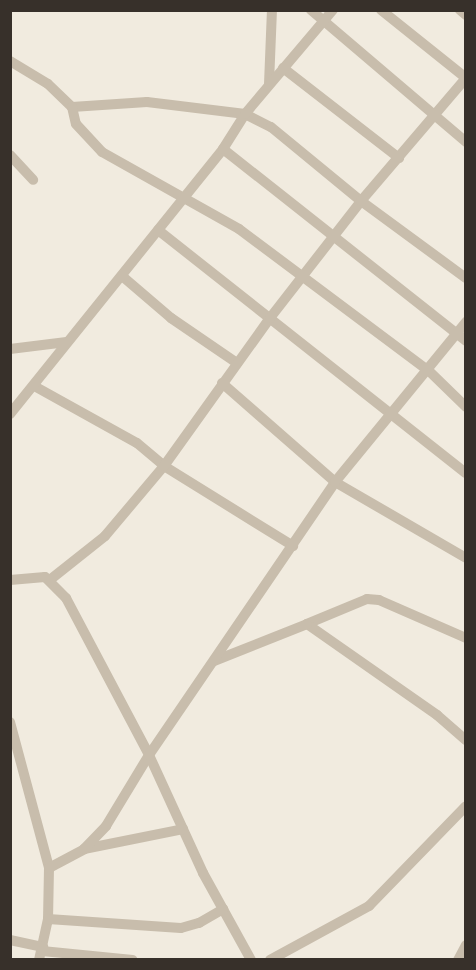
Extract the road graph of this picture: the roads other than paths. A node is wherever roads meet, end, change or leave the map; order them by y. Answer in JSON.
{"nodes":[{"id":1,"x":272,"y":10,"type":"edge"},
{"id":2,"x":311,"y":10,"type":"edge"},
{"id":3,"x":333,"y":10,"type":"edge"},
{"id":4,"x":381,"y":10,"type":"edge"},
{"id":5,"x":460,"y":10,"type":"edge"},
{"id":6,"x":465,"y":15,"type":"edge"},
{"id":7,"x":322,"y":24,"type":"junction"},
{"id":8,"x":10,"y":61,"type":"edge"},
{"id":9,"x":283,"y":69,"type":"junction"},
{"id":10,"x":269,"y":85,"type":"junction"},
{"id":11,"x":72,"y":107,"type":"junction"},
{"id":12,"x":245,"y":114,"type":"junction"},
{"id":13,"x":435,"y":118,"type":"junction"},
{"id":14,"x":465,"y":142,"type":"edge"},
{"id":15,"x":223,"y":149,"type":"junction"},
{"id":16,"x":10,"y":155,"type":"edge"},
{"id":17,"x":399,"y":158,"type":"junction"},
{"id":18,"x":33,"y":180,"type":"dead end"},
{"id":19,"x":184,"y":195,"type":"junction"},
{"id":20,"x":362,"y":201,"type":"junction"},
{"id":21,"x":158,"y":230,"type":"junction"},
{"id":22,"x":333,"y":239,"type":"junction"},
{"id":23,"x":122,"y":276,"type":"junction"},
{"id":24,"x":465,"y":278,"type":"edge"},
{"id":25,"x":303,"y":280,"type":"junction"},
{"id":26,"x":270,"y":318,"type":"junction"},
{"id":27,"x":465,"y":322,"type":"edge"},
{"id":28,"x":461,"y":338,"type":"edge"},
{"id":29,"x":67,"y":342,"type":"junction"},
{"id":30,"x":10,"y":349,"type":"edge"},
{"id":31,"x":237,"y":363,"type":"junction"},
{"id":32,"x":429,"y":372,"type":"junction"},
{"id":33,"x":222,"y":383,"type":"junction"},
{"id":34,"x":36,"y":387,"type":"junction"},
{"id":35,"x":465,"y":407,"type":"edge"},
{"id":36,"x":10,"y":414,"type":"edge"},
{"id":37,"x":392,"y":415,"type":"junction"},
{"id":38,"x":164,"y":466,"type":"junction"},
{"id":39,"x":465,"y":473,"type":"edge"},
{"id":40,"x":335,"y":482,"type":"junction"},
{"id":41,"x":293,"y":546,"type":"junction"},
{"id":42,"x":465,"y":558,"type":"edge"},
{"id":43,"x":51,"y":579,"type":"junction"},
{"id":44,"x":10,"y":580,"type":"edge"},
{"id":45,"x":307,"y":624,"type":"junction"},
{"id":46,"x":465,"y":638,"type":"edge"},
{"id":47,"x":214,"y":661,"type":"junction"},
{"id":48,"x":10,"y":723,"type":"edge"},
{"id":49,"x":465,"y":740,"type":"edge"},
{"id":50,"x":149,"y":755,"type":"junction"},
{"id":51,"x":465,"y":806,"type":"edge"},
{"id":52,"x":183,"y":829,"type":"junction"},
{"id":53,"x":84,"y":849,"type":"junction"},
{"id":54,"x":49,"y":868,"type":"junction"},
{"id":55,"x":223,"y":909,"type":"junction"},
{"id":56,"x":48,"y":919,"type":"junction"},
{"id":57,"x":10,"y":940,"type":"edge"},
{"id":58,"x":465,"y":945,"type":"edge"},
{"id":59,"x":41,"y":952,"type":"edge"},
{"id":60,"x":133,"y":960,"type":"edge"},
{"id":61,"x":251,"y":960,"type":"edge"},
{"id":62,"x":270,"y":960,"type":"edge"},
{"id":63,"x":458,"y":960,"type":"edge"}],
"edges":[{"from":1,"to":10,"type":"street"},
{"from":2,"to":7,"type":"street"},
{"from":3,"to":7,"type":"street"},
{"from":4,"to":13,"type":"street"},
{"from":5,"to":6,"type":"street"},
{"from":7,"to":9,"type":"street"},
{"from":7,"to":13,"type":"street"},
{"from":8,"to":11,"type":"street"},
{"from":9,"to":10,"type":"street"},
{"from":9,"to":17,"type":"street"},
{"from":10,"to":12,"type":"street"},
{"from":11,"to":12,"type":"street"},
{"from":11,"to":19,"type":"street"},
{"from":12,"to":15,"type":"street"},
{"from":12,"to":20,"type":"street"},
{"from":13,"to":14,"type":"street"},
{"from":13,"to":17,"type":"street"},
{"from":15,"to":19,"type":"street"},
{"from":15,"to":22,"type":"street"},
{"from":16,"to":18,"type":"street"},
{"from":17,"to":20,"type":"street"},
{"from":19,"to":21,"type":"street"},
{"from":19,"to":25,"type":"street"},
{"from":20,"to":22,"type":"street"},
{"from":20,"to":24,"type":"street"},
{"from":21,"to":23,"type":"street"},
{"from":21,"to":26,"type":"street"},
{"from":22,"to":25,"type":"street"},
{"from":22,"to":28,"type":"street"},
{"from":23,"to":29,"type":"street"},
{"from":23,"to":31,"type":"street"},
{"from":25,"to":26,"type":"street"},
{"from":25,"to":32,"type":"street"},
{"from":26,"to":31,"type":"street"},
{"from":26,"to":37,"type":"street"},
{"from":27,"to":28,"type":"street"},
{"from":28,"to":32,"type":"street"},
{"from":29,"to":30,"type":"street"},
{"from":29,"to":34,"type":"street"},
{"from":31,"to":33,"type":"street"},
{"from":32,"to":35,"type":"street"},
{"from":32,"to":37,"type":"street"},
{"from":33,"to":38,"type":"street"},
{"from":33,"to":40,"type":"street"},
{"from":34,"to":36,"type":"street"},
{"from":34,"to":38,"type":"street"},
{"from":37,"to":39,"type":"street"},
{"from":37,"to":40,"type":"street"},
{"from":38,"to":41,"type":"street"},
{"from":38,"to":43,"type":"street"},
{"from":40,"to":41,"type":"street"},
{"from":40,"to":42,"type":"street"},
{"from":41,"to":47,"type":"street"},
{"from":43,"to":44,"type":"street"},
{"from":43,"to":50,"type":"street"},
{"from":45,"to":46,"type":"street"},
{"from":45,"to":47,"type":"street"},
{"from":45,"to":49,"type":"street"},
{"from":47,"to":50,"type":"street"},
{"from":48,"to":54,"type":"street"},
{"from":50,"to":52,"type":"street"},
{"from":50,"to":53,"type":"street"},
{"from":51,"to":62,"type":"street"},
{"from":52,"to":53,"type":"street"},
{"from":52,"to":55,"type":"street"},
{"from":53,"to":54,"type":"street"},
{"from":54,"to":56,"type":"street"},
{"from":55,"to":56,"type":"street"},
{"from":55,"to":61,"type":"street"},
{"from":56,"to":59,"type":"street"},
{"from":57,"to":59,"type":"street"},
{"from":58,"to":63,"type":"street"},
{"from":59,"to":60,"type":"street"}]}
